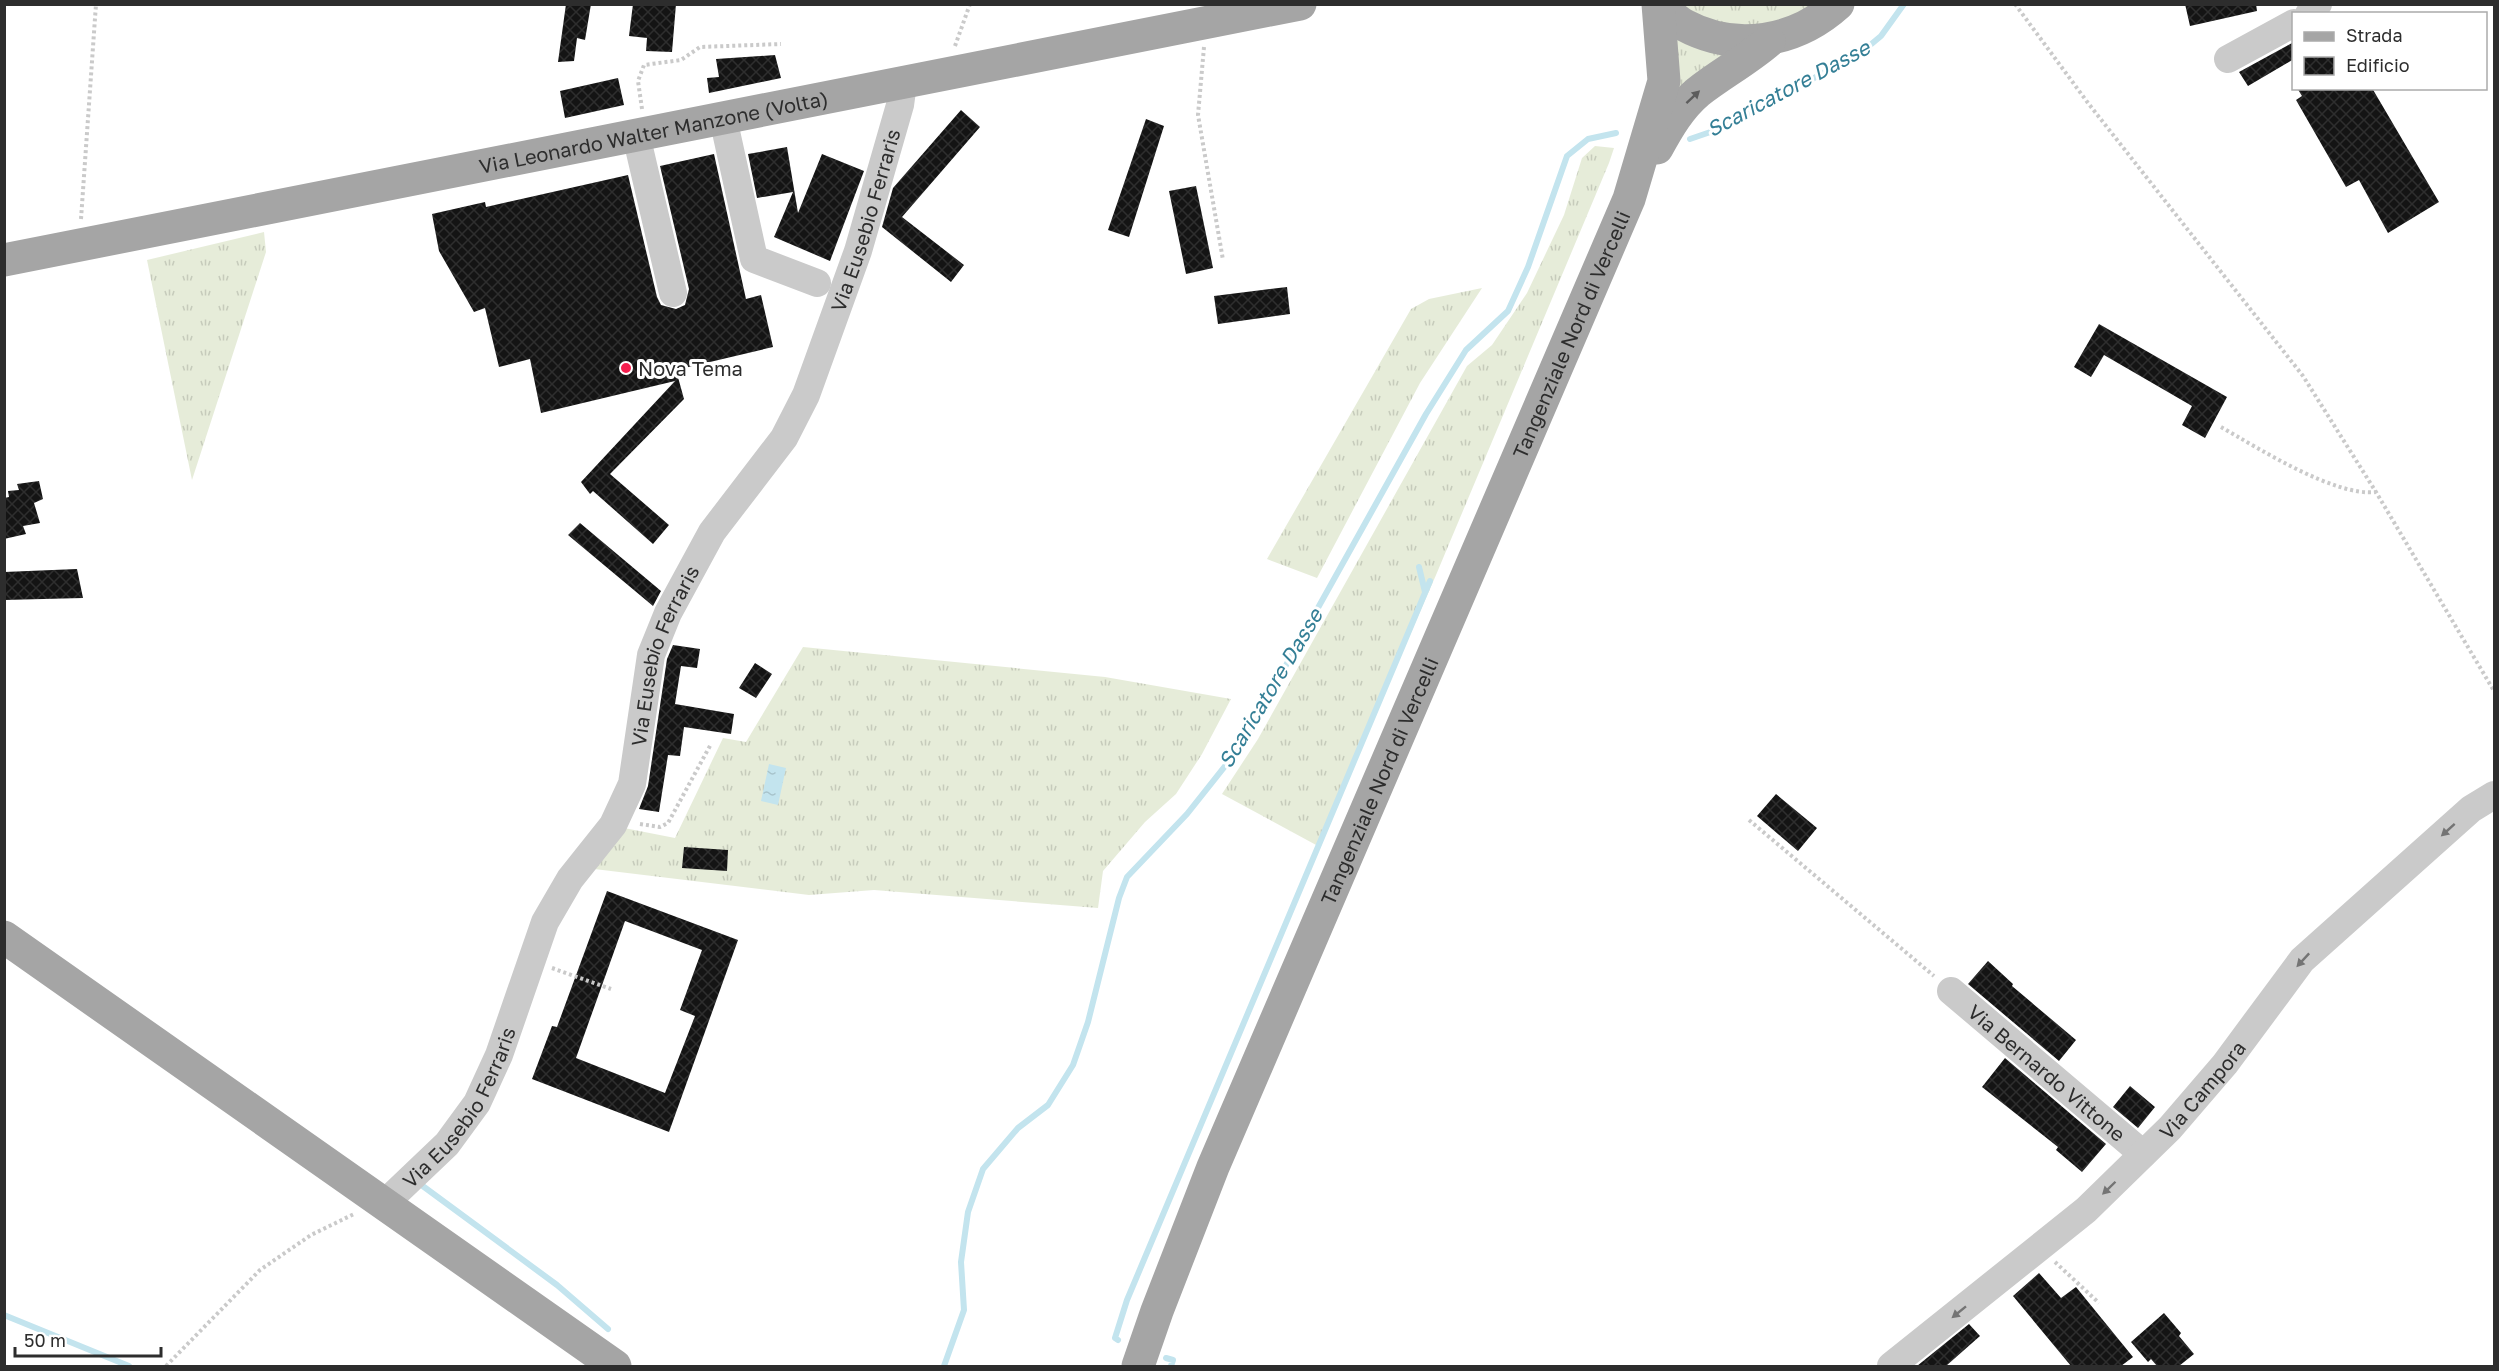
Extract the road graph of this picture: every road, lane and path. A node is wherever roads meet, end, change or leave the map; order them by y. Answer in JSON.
{"nodes":[{"id":1,"x":96,"y":4,"type":"edge"},
{"id":2,"x":970,"y":4,"type":"edge"},
{"id":3,"x":1300,"y":4,"type":"edge"},
{"id":4,"x":1658,"y":4,"type":"edge"},
{"id":5,"x":1838,"y":4,"type":"edge"},
{"id":6,"x":2015,"y":4,"type":"edge"},
{"id":7,"x":1206,"y":23,"type":"junction"},
{"id":8,"x":2292,"y":24,"type":"edge"},
{"id":9,"x":1769,"y":40,"type":"junction"},
{"id":10,"x":781,"y":44,"type":"dead end"},
{"id":11,"x":2228,"y":59,"type":"dead end"},
{"id":12,"x":945,"y":74,"type":"junction"},
{"id":13,"x":903,"y":83,"type":"junction"},
{"id":14,"x":723,"y":118,"type":"junction"},
{"id":15,"x":640,"y":134,"type":"junction"},
{"id":16,"x":1629,"y":199,"type":"junction"},
{"id":17,"x":79,"y":245,"type":"junction"},
{"id":18,"x":4,"y":260,"type":"edge"},
{"id":19,"x":1223,"y":260,"type":"dead end"},
{"id":20,"x":817,"y":283,"type":"dead end"},
{"id":21,"x":673,"y":293,"type":"dead end"},
{"id":22,"x":2221,"y":427,"type":"dead end"},
{"id":23,"x":2376,"y":492,"type":"junction"},
{"id":24,"x":2494,"y":691,"type":"edge"},
{"id":25,"x":711,"y":744,"type":"dead end"},
{"id":26,"x":2494,"y":795,"type":"edge"},
{"id":27,"x":615,"y":819,"type":"junction"},
{"id":28,"x":1749,"y":820,"type":"dead end"},
{"id":29,"x":4,"y":937,"type":"edge"},
{"id":30,"x":531,"y":960,"type":"junction"},
{"id":31,"x":611,"y":990,"type":"dead end"},
{"id":32,"x":1951,"y":991,"type":"joint"},
{"id":33,"x":2143,"y":1154,"type":"junction"},
{"id":34,"x":379,"y":1202,"type":"junction"},
{"id":35,"x":2039,"y":1247,"type":"junction"},
{"id":36,"x":2098,"y":1303,"type":"dead end"},
{"id":37,"x":166,"y":1366,"type":"edge"},
{"id":38,"x":615,"y":1366,"type":"edge"},
{"id":39,"x":1138,"y":1366,"type":"edge"},
{"id":40,"x":1891,"y":1366,"type":"edge"}],
"edges":[{"from":1,"to":17,"type":"path"},
{"from":2,"to":12,"type":"path"},
{"from":3,"to":7,"type":"main road","name":"Via Leonardo Walter Manzone (Volta)"},
{"from":4,"to":9,"type":"main road","name":"Tangenziale Nord di Vercelli"},
{"from":4,"to":16,"type":"main road","name":"Tangenziale Nord di Vercelli"},
{"from":5,"to":9,"type":"main road","name":"Tangenziale Nord di Vercelli"},
{"from":6,"to":23,"type":"path"},
{"from":7,"to":12,"type":"main road","name":"Via Leonardo Walter Manzone (Volta)"},
{"from":7,"to":19,"type":"path"},
{"from":8,"to":11,"type":"street"},
{"from":16,"to":9,"type":"main road","name":"Tangenziale Nord di Vercelli","one_way":true},
{"from":10,"to":15,"type":"path"},
{"from":12,"to":13,"type":"main road","name":"Via Leonardo Walter Manzone (Volta)"},
{"from":13,"to":14,"type":"main road","name":"Via Leonardo Walter Manzone (Volta)"},
{"from":13,"to":27,"type":"street","name":"Via Eusebio Ferraris"},
{"from":14,"to":15,"type":"main road","name":"Via Leonardo Walter Manzone (Volta)"},
{"from":14,"to":20,"type":"street"},
{"from":15,"to":17,"type":"main road","name":"Via Leonardo Walter Manzone (Volta)"},
{"from":15,"to":21,"type":"street"},
{"from":16,"to":39,"type":"main road","name":"Tangenziale Nord di Vercelli"},
{"from":17,"to":18,"type":"main road","name":"Via Leonardo Walter Manzone (Volta)"},
{"from":22,"to":23,"type":"path"},
{"from":23,"to":24,"type":"path"},
{"from":25,"to":27,"type":"path"},
{"from":26,"to":33,"type":"street","name":"Via Campora","one_way":true},
{"from":27,"to":30,"type":"street","name":"Via Eusebio Ferraris"},
{"from":28,"to":32,"type":"path"},
{"from":29,"to":34,"type":"main road"},
{"from":30,"to":31,"type":"path"},
{"from":30,"to":34,"type":"street","name":"Via Eusebio Ferraris"},
{"from":32,"to":33,"type":"street","name":"Via Bernardo Vittone"},
{"from":33,"to":35,"type":"street","name":"Via Campora","one_way":true},
{"from":34,"to":37,"type":"path"},
{"from":34,"to":38,"type":"main road"},
{"from":35,"to":36,"type":"path"},
{"from":35,"to":40,"type":"street","name":"Via Campora","one_way":true}]}
